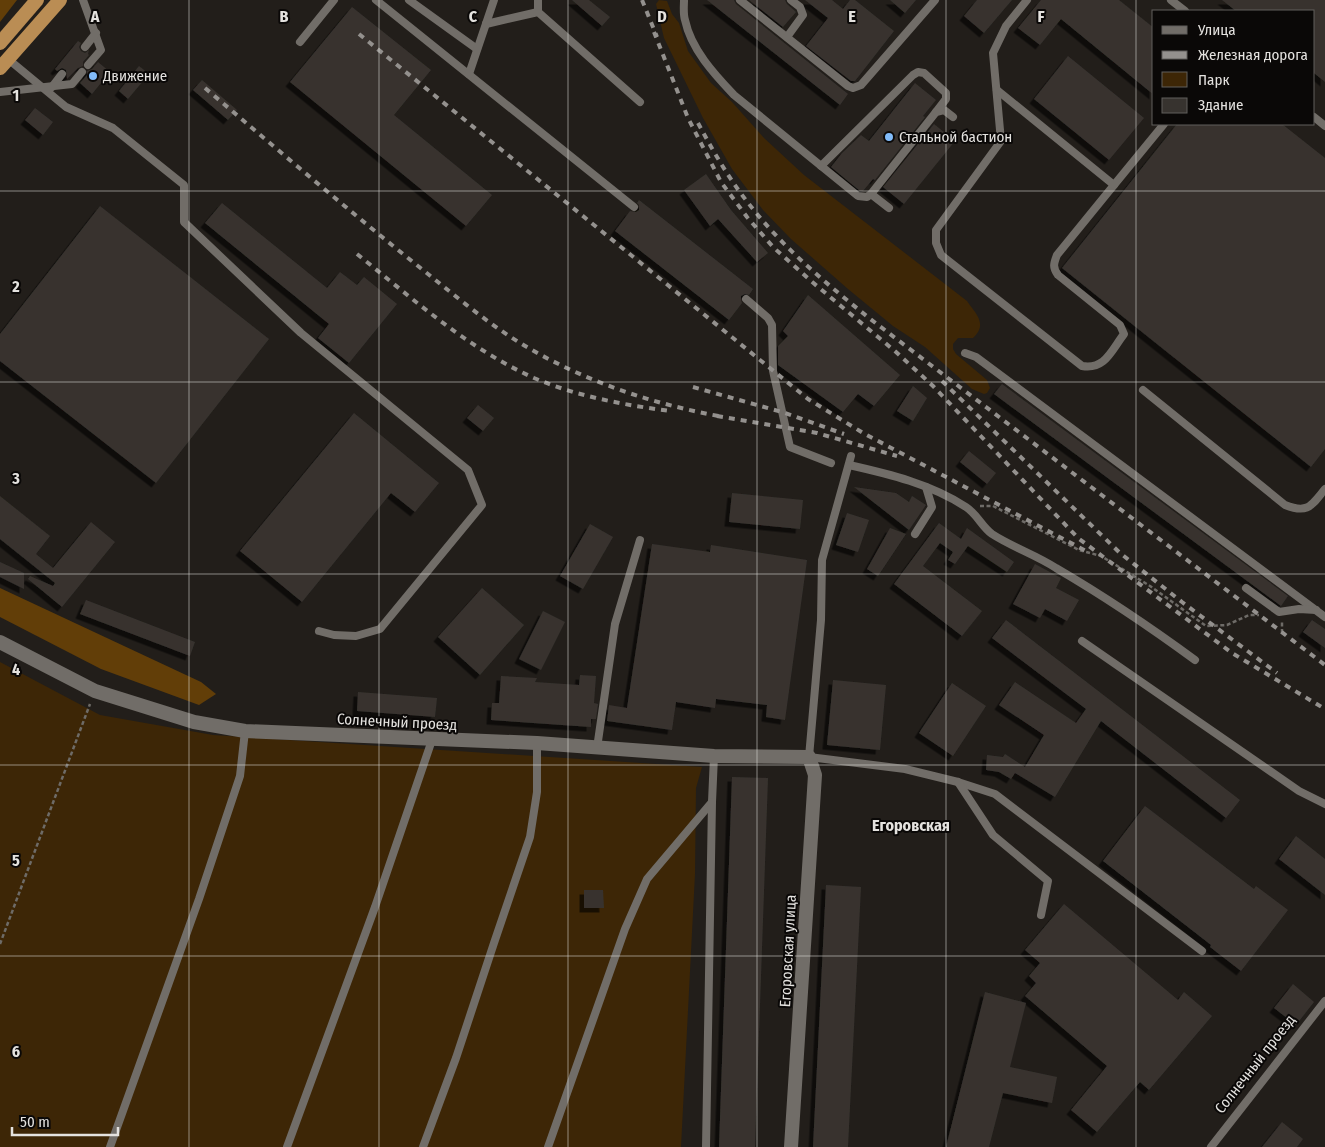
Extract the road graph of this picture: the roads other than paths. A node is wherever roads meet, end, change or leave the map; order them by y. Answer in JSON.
{"nodes":[{"id":1,"x":37,"y":0,"type":"edge"},
{"id":2,"x":60,"y":0,"type":"edge"},
{"id":3,"x":83,"y":0,"type":"edge"},
{"id":4,"x":334,"y":0,"type":"edge"},
{"id":5,"x":376,"y":0,"type":"edge"},
{"id":6,"x":410,"y":0,"type":"edge"},
{"id":7,"x":494,"y":0,"type":"edge"},
{"id":8,"x":538,"y":0,"type":"edge"},
{"id":9,"x":684,"y":0,"type":"edge"},
{"id":10,"x":740,"y":0,"type":"edge"},
{"id":11,"x":791,"y":0,"type":"edge"},
{"id":12,"x":935,"y":0,"type":"edge"},
{"id":13,"x":1027,"y":0,"type":"edge"},
{"id":14,"x":1171,"y":0,"type":"edge"},
{"id":15,"x":1184,"y":10,"type":"edge"},
{"id":16,"x":538,"y":12,"type":"junction"},
{"id":17,"x":486,"y":24,"type":"junction"},
{"id":18,"x":96,"y":33,"type":"junction"},
{"id":19,"x":786,"y":37,"type":"junction"},
{"id":20,"x":300,"y":42,"type":"dead end"},
{"id":21,"x":0,"y":43,"type":"edge"},
{"id":22,"x":85,"y":46,"type":"dead end"},
{"id":23,"x":477,"y":49,"type":"junction"},
{"id":24,"x":4,"y":63,"type":"edge"},
{"id":25,"x":88,"y":65,"type":"dead end"},
{"id":26,"x":82,"y":72,"type":"dead end"},
{"id":27,"x":62,"y":74,"type":"dead end"},
{"id":28,"x":469,"y":74,"type":"junction"},
{"id":29,"x":48,"y":87,"type":"junction"},
{"id":30,"x":997,"y":90,"type":"junction"},
{"id":31,"x":0,"y":92,"type":"edge"},
{"id":32,"x":640,"y":102,"type":"dead end"},
{"id":33,"x":936,"y":112,"type":"junction"},
{"id":34,"x":953,"y":117,"type":"dead end"},
{"id":35,"x":1315,"y":118,"type":"edge"},
{"id":36,"x":1163,"y":125,"type":"edge"},
{"id":37,"x":1325,"y":126,"type":"edge"},
{"id":38,"x":821,"y":166,"type":"junction"},
{"id":39,"x":1114,"y":185,"type":"junction"},
{"id":40,"x":871,"y":194,"type":"junction"},
{"id":41,"x":634,"y":207,"type":"dead end"},
{"id":42,"x":889,"y":208,"type":"dead end"},
{"id":43,"x":746,"y":299,"type":"dead end"},
{"id":44,"x":965,"y":354,"type":"dead end"},
{"id":45,"x":1143,"y":390,"type":"dead end"},
{"id":46,"x":851,"y":456,"type":"dead end"},
{"id":47,"x":832,"y":463,"type":"dead end"},
{"id":48,"x":849,"y":465,"type":"junction"},
{"id":49,"x":926,"y":487,"type":"junction"},
{"id":50,"x":1325,"y":489,"type":"edge"},
{"id":51,"x":915,"y":534,"type":"dead end"},
{"id":52,"x":640,"y":540,"type":"dead end"},
{"id":53,"x":1246,"y":588,"type":"dead end"},
{"id":54,"x":1316,"y":610,"type":"junction"},
{"id":55,"x":1325,"y":616,"type":"edge"},
{"id":56,"x":319,"y":631,"type":"dead end"},
{"id":57,"x":1082,"y":641,"type":"dead end"},
{"id":58,"x":0,"y":642,"type":"edge"},
{"id":59,"x":1195,"y":660,"type":"dead end"},
{"id":60,"x":245,"y":731,"type":"junction"},
{"id":61,"x":432,"y":740,"type":"junction"},
{"id":62,"x":537,"y":743,"type":"junction"},
{"id":63,"x":597,"y":748,"type":"junction"},
{"id":64,"x":714,"y":756,"type":"junction"},
{"id":65,"x":810,"y":757,"type":"junction"},
{"id":66,"x":958,"y":782,"type":"junction"},
{"id":67,"x":712,"y":802,"type":"junction"},
{"id":68,"x":1325,"y":804,"type":"edge"},
{"id":69,"x":1041,"y":915,"type":"dead end"},
{"id":70,"x":1202,"y":951,"type":"dead end"},
{"id":71,"x":1325,"y":1001,"type":"edge"},
{"id":72,"x":110,"y":1147,"type":"edge"},
{"id":73,"x":288,"y":1147,"type":"edge"},
{"id":74,"x":422,"y":1147,"type":"edge"},
{"id":75,"x":548,"y":1147,"type":"edge"},
{"id":76,"x":706,"y":1147,"type":"edge"},
{"id":77,"x":791,"y":1147,"type":"edge"},
{"id":78,"x":1211,"y":1147,"type":"edge"}],
"edges":[{"from":1,"to":21,"type":"highway"},
{"from":2,"to":24,"type":"highway"},
{"from":3,"to":18,"type":"lane"},
{"from":4,"to":20,"type":"lane"},
{"from":5,"to":28,"type":"lane"},
{"from":6,"to":23,"type":"lane"},
{"from":7,"to":17,"type":"lane"},
{"from":8,"to":16,"type":"lane"},
{"from":9,"to":38,"type":"lane"},
{"from":10,"to":19,"type":"lane"},
{"from":11,"to":19,"type":"lane"},
{"from":12,"to":19,"type":"lane"},
{"from":13,"to":30,"type":"lane"},
{"from":14,"to":15,"type":"lane"},
{"from":16,"to":17,"type":"lane"},
{"from":16,"to":32,"type":"lane"},
{"from":17,"to":23,"type":"lane"},
{"from":18,"to":22,"type":"lane"},
{"from":18,"to":25,"type":"lane"},
{"from":23,"to":28,"type":"lane"},
{"from":24,"to":29,"type":"lane"},
{"from":26,"to":29,"type":"lane"},
{"from":27,"to":29,"type":"lane"},
{"from":28,"to":41,"type":"lane"},
{"from":29,"to":31,"type":"lane"},
{"from":29,"to":56,"type":"lane"},
{"from":30,"to":39,"type":"lane"},
{"from":30,"to":39,"type":"lane"},
{"from":33,"to":34,"type":"lane"},
{"from":33,"to":38,"type":"lane"},
{"from":33,"to":40,"type":"lane"},
{"from":35,"to":37,"type":"lane"},
{"from":36,"to":39,"type":"lane"},
{"from":38,"to":40,"type":"lane"},
{"from":40,"to":42,"type":"lane"},
{"from":43,"to":47,"type":"lane"},
{"from":44,"to":54,"type":"lane"},
{"from":45,"to":50,"type":"lane"},
{"from":46,"to":48,"type":"lane"},
{"from":48,"to":49,"type":"lane"},
{"from":48,"to":65,"type":"lane"},
{"from":49,"to":51,"type":"lane"},
{"from":49,"to":59,"type":"lane"},
{"from":52,"to":63,"type":"lane"},
{"from":53,"to":54,"type":"lane"},
{"from":54,"to":55,"type":"lane"},
{"from":57,"to":68,"type":"lane"},
{"from":58,"to":60,"type":"street","name":"Солнечный проезд"},
{"from":60,"to":61,"type":"street","name":"Солнечный проезд"},
{"from":60,"to":72,"type":"lane"},
{"from":61,"to":62,"type":"street","name":"Солнечный проезд"},
{"from":61,"to":73,"type":"lane"},
{"from":62,"to":63,"type":"street","name":"Солнечный проезд"},
{"from":62,"to":74,"type":"lane"},
{"from":63,"to":64,"type":"street","name":"Солнечный проезд"},
{"from":64,"to":65,"type":"street","name":"Солнечный проезд"},
{"from":64,"to":67,"type":"lane"},
{"from":65,"to":66,"type":"lane"},
{"from":65,"to":77,"type":"street","name":"Егоровская улица"},
{"from":66,"to":69,"type":"lane"},
{"from":66,"to":70,"type":"lane"},
{"from":67,"to":75,"type":"lane"},
{"from":67,"to":76,"type":"lane"},
{"from":71,"to":78,"type":"lane","name":"Солнечный проезд"}]}
